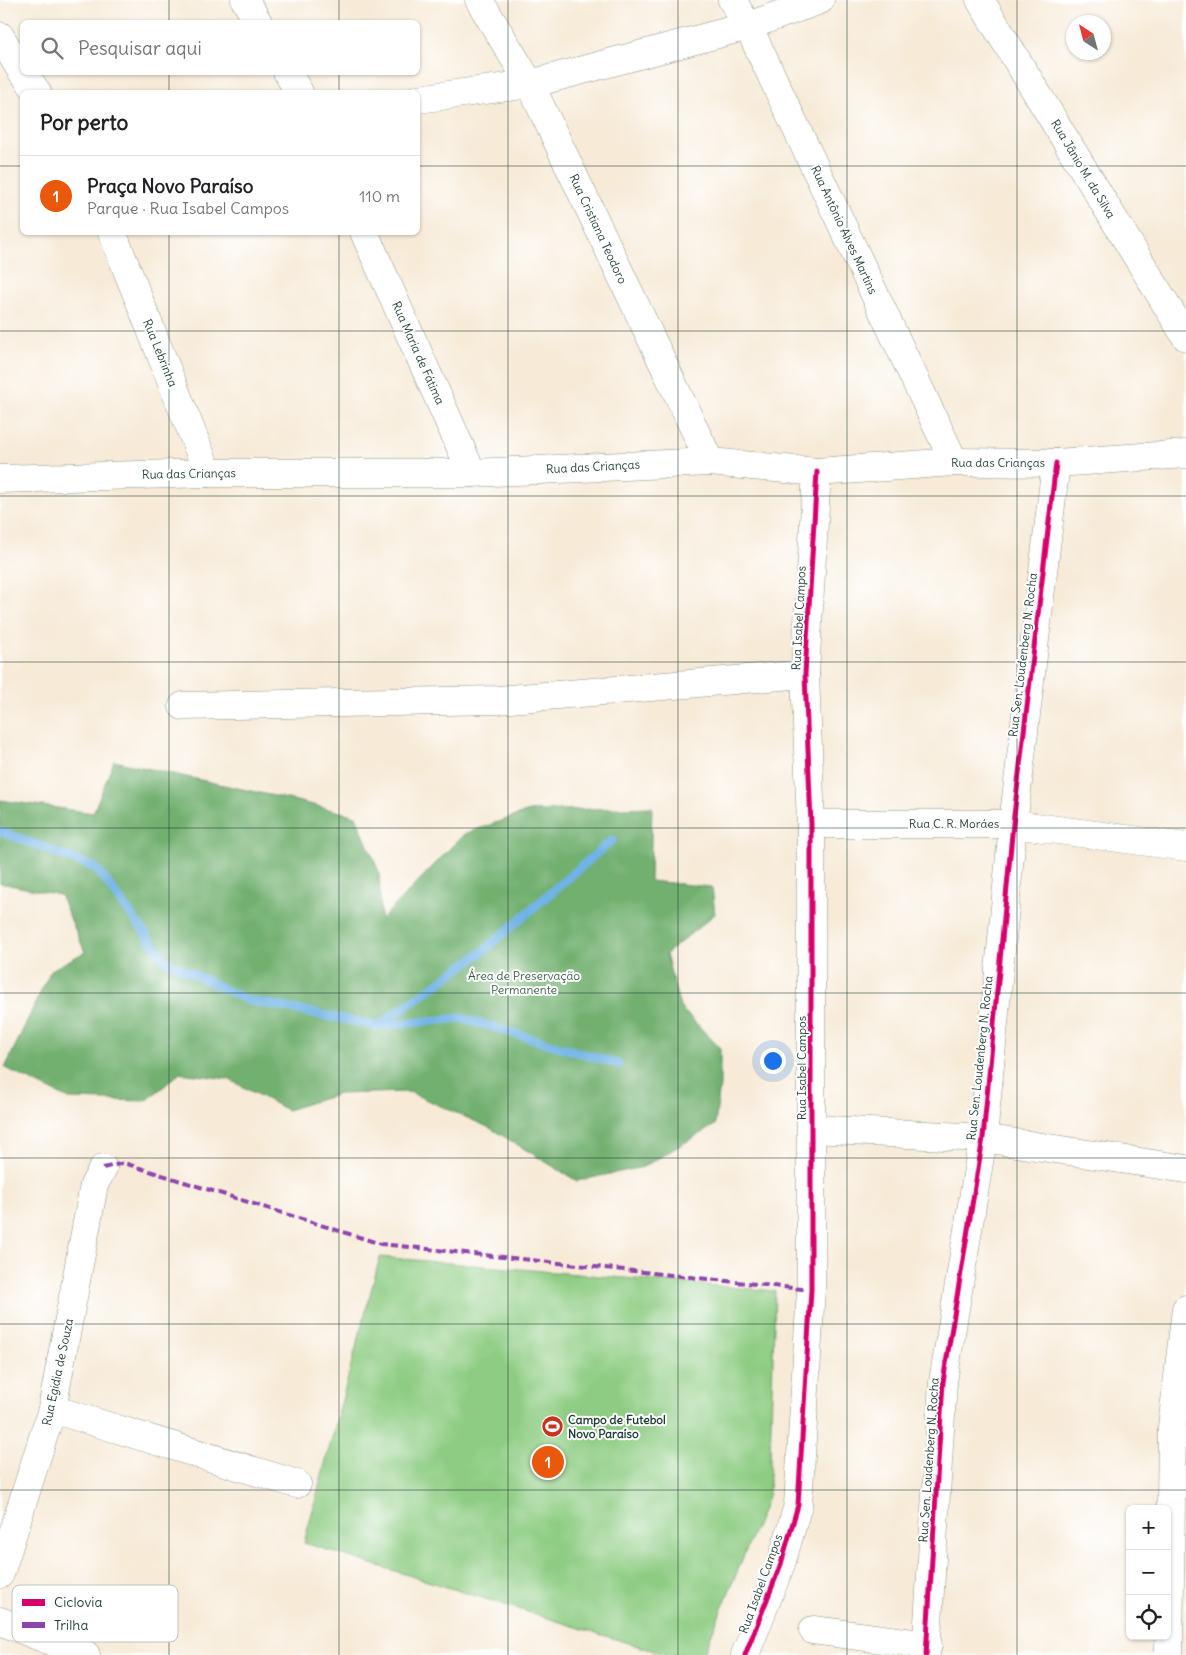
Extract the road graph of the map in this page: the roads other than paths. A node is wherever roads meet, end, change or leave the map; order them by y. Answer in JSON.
{"nodes":[{"id":1,"x":245,"y":0,"type":"edge"},
{"id":2,"x":479,"y":0,"type":"edge"},
{"id":3,"x":732,"y":0,"type":"edge"},
{"id":4,"x":820,"y":0,"type":"edge"},
{"id":5,"x":980,"y":0,"type":"edge"},
{"id":6,"x":257,"y":20,"type":"edge"},
{"id":7,"x":748,"y":26,"type":"junction"},
{"id":8,"x":12,"y":60,"type":"edge"},
{"id":9,"x":20,"y":70,"type":"edge"},
{"id":10,"x":24,"y":75,"type":"edge"},
{"id":11,"x":289,"y":75,"type":"edge"},
{"id":12,"x":530,"y":84,"type":"junction"},
{"id":13,"x":35,"y":90,"type":"edge"},
{"id":14,"x":298,"y":90,"type":"edge"},
{"id":15,"x":420,"y":99,"type":"edge"},
{"id":16,"x":113,"y":235,"type":"edge"},
{"id":17,"x":365,"y":235,"type":"edge"},
{"id":18,"x":1186,"y":338,"type":"edge"},
{"id":19,"x":1186,"y":454,"type":"edge"},
{"id":20,"x":710,"y":462,"type":"junction"},
{"id":21,"x":954,"y":462,"type":"junction"},
{"id":22,"x":1056,"y":463,"type":"junction"},
{"id":23,"x":817,"y":472,"type":"junction"},
{"id":24,"x":208,"y":473,"type":"junction"},
{"id":25,"x":472,"y":473,"type":"junction"},
{"id":26,"x":0,"y":479,"type":"edge"},
{"id":27,"x":805,"y":674,"type":"junction"},
{"id":28,"x":183,"y":706,"type":"dead end"},
{"id":29,"x":811,"y":824,"type":"junction"},
{"id":30,"x":1013,"y":824,"type":"junction"},
{"id":31,"x":1186,"y":848,"type":"edge"},
{"id":32,"x":812,"y":1129,"type":"junction"},
{"id":33,"x":982,"y":1138,"type":"junction"},
{"id":34,"x":103,"y":1168,"type":"dead end"},
{"id":35,"x":1186,"y":1169,"type":"edge"},
{"id":36,"x":1186,"y":1310,"type":"edge"},
{"id":37,"x":52,"y":1409,"type":"junction"},
{"id":38,"x":297,"y":1484,"type":"dead end"},
{"id":39,"x":0,"y":1574,"type":"edge"},
{"id":40,"x":0,"y":1621,"type":"edge"},
{"id":41,"x":12,"y":1626,"type":"edge"},
{"id":42,"x":813,"y":1630,"type":"dead end"},
{"id":43,"x":53,"y":1642,"type":"edge"},
{"id":44,"x":927,"y":1650,"type":"edge"},
{"id":45,"x":86,"y":1655,"type":"edge"},
{"id":46,"x":745,"y":1655,"type":"edge"},
{"id":47,"x":1169,"y":1655,"type":"edge"}],
"edges":[{"from":1,"to":6,"type":"street"},
{"from":2,"to":12,"type":"street","name":"Rua Cristiana Teodoro"},
{"from":3,"to":7,"type":"street","name":"Rua Antônio Alves Martins"},
{"from":4,"to":7,"type":"street"},
{"from":5,"to":18,"type":"street","name":"Rua Jânio M. da Silva"},
{"from":7,"to":12,"type":"street"},
{"from":7,"to":21,"type":"street","name":"Rua Antônio Alves Martins"},
{"from":8,"to":9,"type":"street"},
{"from":10,"to":13,"type":"street"},
{"from":11,"to":14,"type":"street"},
{"from":12,"to":15,"type":"street"},
{"from":12,"to":20,"type":"street","name":"Rua Cristiana Teodoro"},
{"from":16,"to":24,"type":"street","name":"Rua Lebrinha"},
{"from":17,"to":25,"type":"street","name":"Rua Maria de Fátima"},
{"from":19,"to":22,"type":"street","name":"Rua das Crianças"},
{"from":20,"to":23,"type":"street","name":"Rua das Crianças"},
{"from":20,"to":25,"type":"street","name":"Rua das Crianças"},
{"from":21,"to":22,"type":"street","name":"Rua das Crianças"},
{"from":21,"to":23,"type":"street","name":"Rua das Crianças"},
{"from":22,"to":30,"type":"street","name":"Rua Sen. Loudenberg N. Rocha"},
{"from":23,"to":27,"type":"street","name":"Rua Isabel Campos"},
{"from":24,"to":25,"type":"street","name":"Rua das Crianças"},
{"from":24,"to":26,"type":"street","name":"Rua das Crianças"},
{"from":27,"to":28,"type":"street"},
{"from":27,"to":29,"type":"street","name":"Rua Isabel Campos"},
{"from":29,"to":30,"type":"street","name":"Rua C. R. Moráes"},
{"from":29,"to":32,"type":"street","name":"Rua Isabel Campos"},
{"from":30,"to":31,"type":"street","name":"Rua C. R. Moráes"},
{"from":30,"to":33,"type":"street","name":"Rua Sen. Loudenberg N. Rocha"},
{"from":32,"to":33,"type":"street"},
{"from":32,"to":46,"type":"street","name":"Rua Isabel Campos"},
{"from":33,"to":35,"type":"street"},
{"from":33,"to":44,"type":"street","name":"Rua Sen. Loudenberg N. Rocha"},
{"from":34,"to":37,"type":"street","name":"Rua Egidia de Souza"},
{"from":36,"to":47,"type":"street"},
{"from":37,"to":38,"type":"street"},
{"from":37,"to":39,"type":"street","name":"Rua Egidia de Souza"},
{"from":40,"to":41,"type":"street"},
{"from":42,"to":44,"type":"street"},
{"from":43,"to":45,"type":"street"}]}
